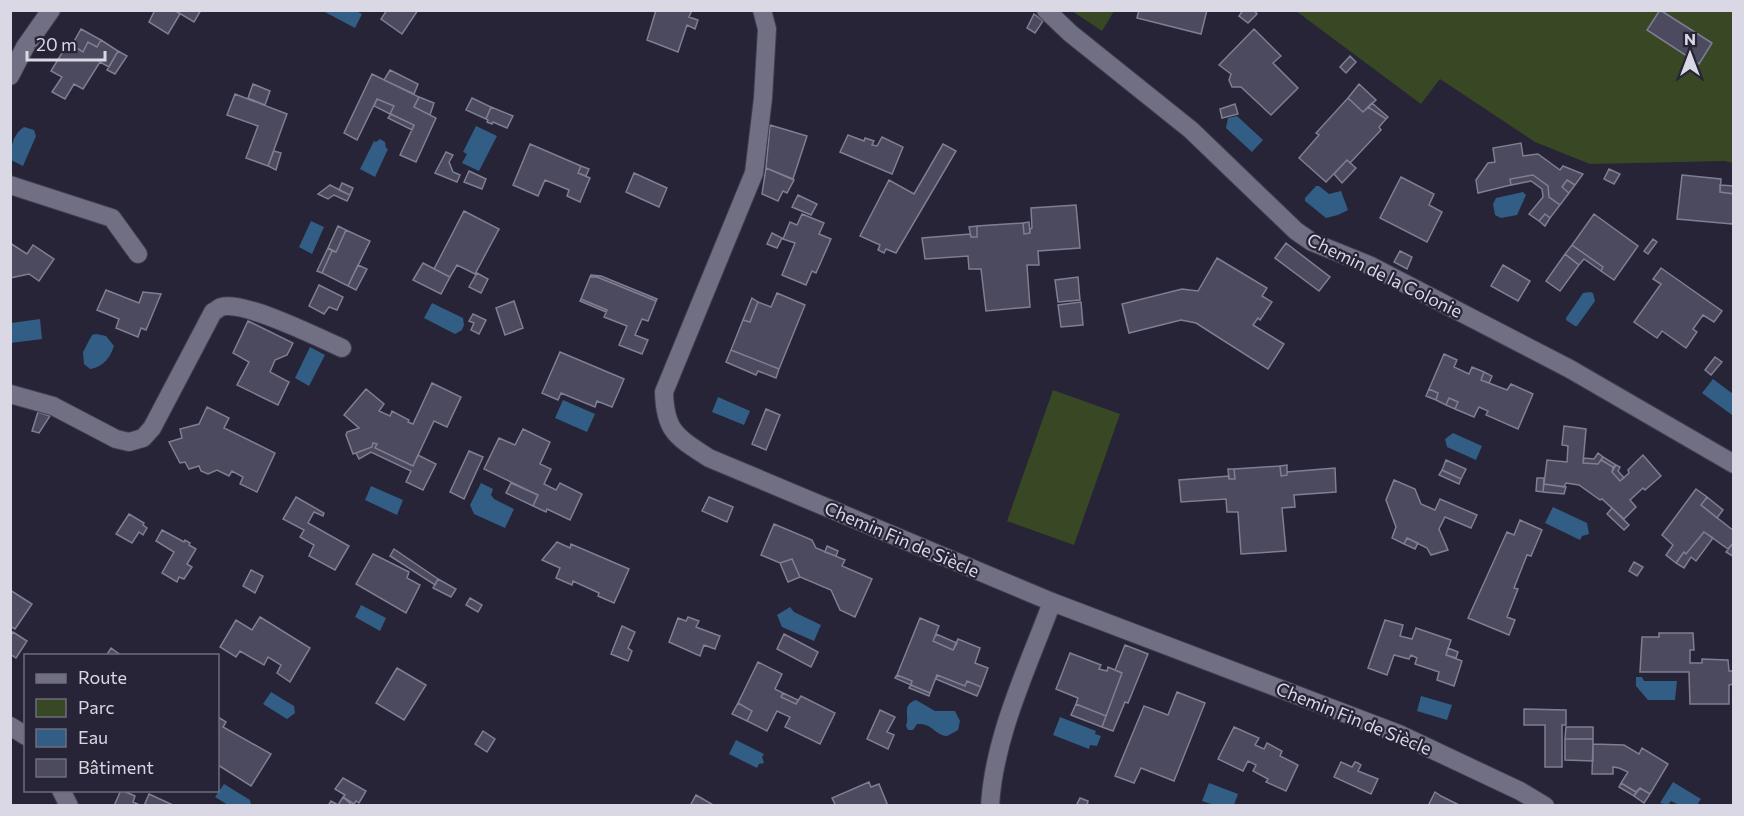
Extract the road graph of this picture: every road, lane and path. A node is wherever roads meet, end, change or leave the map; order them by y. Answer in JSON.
{"nodes":[{"id":1,"x":51,"y":10,"type":"edge"},
{"id":2,"x":762,"y":10,"type":"edge"},
{"id":3,"x":1046,"y":10,"type":"edge"},
{"id":4,"x":10,"y":76,"type":"edge"},
{"id":5,"x":10,"y":185,"type":"edge"},
{"id":6,"x":138,"y":254,"type":"dead end"},
{"id":7,"x":342,"y":348,"type":"dead end"},
{"id":8,"x":10,"y":394,"type":"edge"},
{"id":9,"x":1734,"y":464,"type":"edge"},
{"id":10,"x":1052,"y":602,"type":"junction"},
{"id":11,"x":10,"y":726,"type":"edge"},
{"id":12,"x":24,"y":735,"type":"edge"},
{"id":13,"x":62,"y":792,"type":"edge"},
{"id":14,"x":69,"y":806,"type":"edge"},
{"id":15,"x":990,"y":806,"type":"edge"},
{"id":16,"x":1545,"y":806,"type":"edge"}],
"edges":[{"from":1,"to":4,"type":"street"},
{"from":2,"to":10,"type":"street","name":"Chemin Fin de Siècle"},
{"from":3,"to":9,"type":"street","name":"Chemin de la Colonie"},
{"from":5,"to":6,"type":"street"},
{"from":7,"to":8,"type":"street"},
{"from":10,"to":15,"type":"street"},
{"from":10,"to":16,"type":"street","name":"Chemin Fin de Siècle"},
{"from":11,"to":12,"type":"street"},
{"from":13,"to":14,"type":"street"}]}
